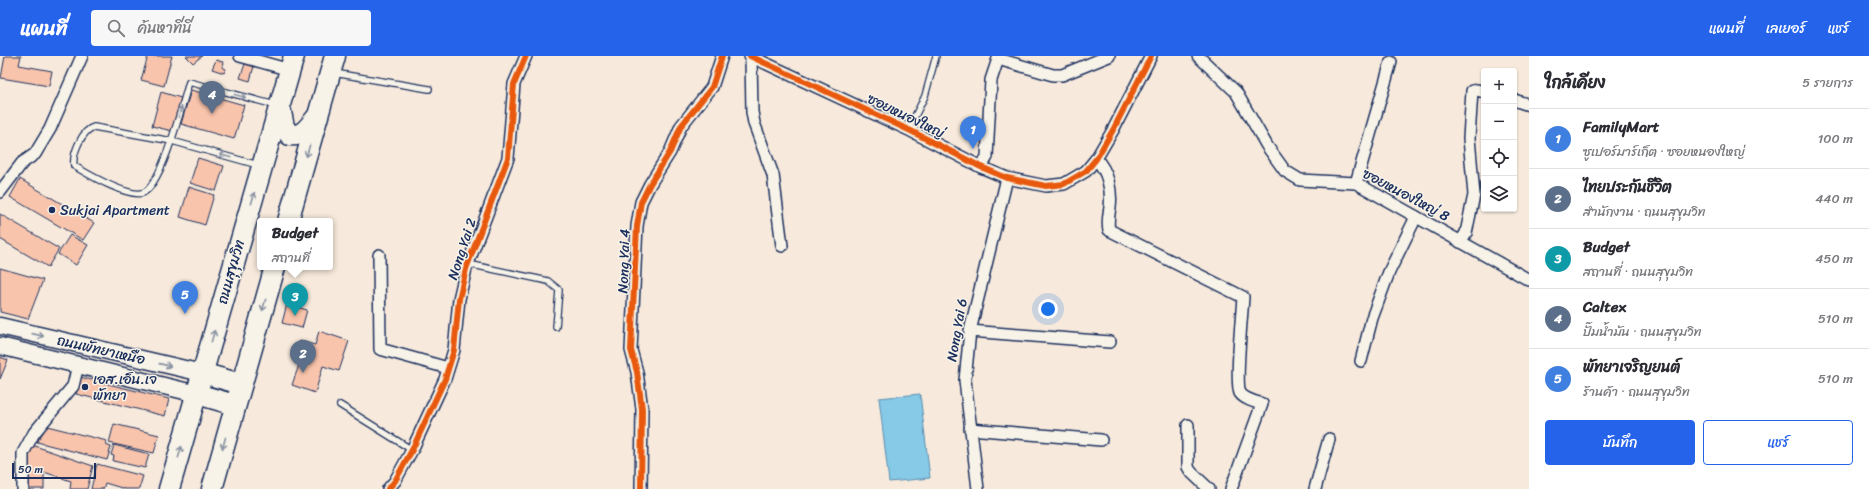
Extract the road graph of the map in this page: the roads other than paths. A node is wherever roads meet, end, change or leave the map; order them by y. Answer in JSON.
{"nodes":[{"id":1,"x":82,"y":56,"type":"edge"},
{"id":2,"x":240,"y":56,"type":"edge"},
{"id":3,"x":526,"y":56,"type":"edge"},
{"id":4,"x":722,"y":56,"type":"edge"},
{"id":5,"x":751,"y":56,"type":"edge"},
{"id":6,"x":936,"y":56,"type":"edge"},
{"id":7,"x":1108,"y":56,"type":"edge"},
{"id":8,"x":1151,"y":56,"type":"edge"},
{"id":9,"x":1198,"y":56,"type":"edge"},
{"id":10,"x":999,"y":57,"type":"edge"},
{"id":11,"x":1391,"y":62,"type":"dead end"},
{"id":12,"x":292,"y":63,"type":"edge"},
{"id":13,"x":333,"y":64,"type":"edge"},
{"id":14,"x":429,"y":89,"type":"dead end"},
{"id":15,"x":1481,"y":91,"type":"edge"},
{"id":16,"x":1517,"y":101,"type":"edge"},
{"id":17,"x":1529,"y":104,"type":"edge"},
{"id":18,"x":280,"y":107,"type":"junction"},
{"id":19,"x":318,"y":116,"type":"junction"},
{"id":20,"x":908,"y":130,"type":"junction"},
{"id":21,"x":172,"y":141,"type":"junction"},
{"id":22,"x":1096,"y":160,"type":"junction"},
{"id":23,"x":262,"y":166,"type":"junction"},
{"id":24,"x":981,"y":168,"type":"junction"},
{"id":25,"x":1007,"y":178,"type":"junction"},
{"id":26,"x":1356,"y":183,"type":"junction"},
{"id":27,"x":0,"y":192,"type":"edge"},
{"id":28,"x":1416,"y":217,"type":"junction"},
{"id":29,"x":289,"y":218,"type":"edge"},
{"id":30,"x":1460,"y":242,"type":"junction"},
{"id":31,"x":782,"y":246,"type":"dead end"},
{"id":32,"x":379,"y":255,"type":"dead end"},
{"id":33,"x":468,"y":264,"type":"junction"},
{"id":34,"x":274,"y":270,"type":"edge"},
{"id":35,"x":1529,"y":280,"type":"edge"},
{"id":36,"x":0,"y":326,"type":"edge"},
{"id":37,"x":556,"y":327,"type":"dead end"},
{"id":38,"x":970,"y":331,"type":"junction"},
{"id":39,"x":1110,"y":342,"type":"dead end"},
{"id":40,"x":0,"y":346,"type":"edge"},
{"id":41,"x":1361,"y":361,"type":"dead end"},
{"id":42,"x":78,"y":365,"type":"junction"},
{"id":43,"x":448,"y":368,"type":"junction"},
{"id":44,"x":202,"y":373,"type":"junction"},
{"id":45,"x":242,"y":384,"type":"junction"},
{"id":46,"x":196,"y":394,"type":"junction"},
{"id":47,"x":235,"y":405,"type":"junction"},
{"id":48,"x":340,"y":405,"type":"dead end"},
{"id":49,"x":1188,"y":425,"type":"dead end"},
{"id":50,"x":970,"y":429,"type":"junction"},
{"id":51,"x":1329,"y":439,"type":"dead end"},
{"id":52,"x":1102,"y":440,"type":"dead end"},
{"id":53,"x":412,"y":450,"type":"junction"},
{"id":54,"x":23,"y":489,"type":"edge"},
{"id":55,"x":169,"y":489,"type":"edge"},
{"id":56,"x":212,"y":489,"type":"edge"},
{"id":57,"x":388,"y":489,"type":"edge"},
{"id":58,"x":641,"y":489,"type":"edge"},
{"id":59,"x":978,"y":489,"type":"edge"},
{"id":60,"x":1209,"y":489,"type":"edge"},
{"id":61,"x":1230,"y":489,"type":"edge"},
{"id":62,"x":1315,"y":489,"type":"edge"}],
"edges":[{"from":1,"to":27,"type":"street"},
{"from":2,"to":12,"type":"street"},
{"from":3,"to":33,"type":"street","name":"Nong Yai 2"},
{"from":4,"to":58,"type":"street","name":"Nong Yai 4"},
{"from":5,"to":20,"type":"street","name":"ซอยหนองใหญ่"},
{"from":5,"to":31,"type":"street"},
{"from":6,"to":20,"type":"lane"},
{"from":7,"to":10,"type":"street"},
{"from":8,"to":22,"type":"street","name":"ซอยหนองใหญ่"},
{"from":9,"to":26,"type":"street","name":"ซอยหนองใหญ่ 8"},
{"from":10,"to":24,"type":"street"},
{"from":11,"to":26,"type":"street"},
{"from":12,"to":18,"type":"highway","name":"ถนนสุขุมวิท"},
{"from":13,"to":14,"type":"lane"},
{"from":13,"to":19,"type":"highway"},
{"from":15,"to":30,"type":"street"},
{"from":16,"to":17,"type":"street"},
{"from":18,"to":19,"type":"highway"},
{"from":21,"to":18,"type":"lane","one_way":true},
{"from":18,"to":23,"type":"highway","name":"ถนนสุขุมวิท"},
{"from":19,"to":29,"type":"highway","one_way":true},
{"from":20,"to":24,"type":"street","name":"ซอยหนองใหญ่"},
{"from":21,"to":21,"type":"lane"},
{"from":23,"to":21,"type":"lane","one_way":true},
{"from":22,"to":25,"type":"street","name":"ซอยหนองใหญ่"},
{"from":22,"to":61,"type":"street"},
{"from":44,"to":23,"type":"highway","name":"ถนนสุขุมวิท","one_way":true},
{"from":24,"to":25,"type":"street","name":"ซอยหนองใหญ่"},
{"from":25,"to":38,"type":"street","name":"Nong Yai 6"},
{"from":26,"to":28,"type":"street","name":"ซอยหนองใหญ่ 8"},
{"from":28,"to":30,"type":"street","name":"ซอยหนองใหญ่ 8"},
{"from":28,"to":41,"type":"street"},
{"from":30,"to":35,"type":"street","name":"ซอยหนองใหญ่ 8"},
{"from":32,"to":43,"type":"street"},
{"from":33,"to":37,"type":"lane"},
{"from":33,"to":43,"type":"street","name":"Nong Yai 2"},
{"from":34,"to":45,"type":"highway","one_way":true},
{"from":36,"to":44,"type":"main road","name":"ถนนพัทยาเหนือ","one_way":true},
{"from":38,"to":39,"type":"street"},
{"from":38,"to":50,"type":"street","name":"Nong Yai 6"},
{"from":40,"to":42,"type":"main road","name":"ถนนพัทยาเหนือ"},
{"from":42,"to":46,"type":"main road","name":"ถนนพัทยาเหนือ"},
{"from":42,"to":54,"type":"street"},
{"from":43,"to":53,"type":"street","name":"Nong Yai 2"},
{"from":44,"to":45,"type":"highway"},
{"from":44,"to":46,"type":"highway","name":"ถนนสุขุมวิท"},
{"from":45,"to":47,"type":"highway"},
{"from":46,"to":47,"type":"highway"},
{"from":55,"to":46,"type":"highway","name":"ถนนสุขุมวิท","one_way":true},
{"from":47,"to":56,"type":"highway","one_way":true},
{"from":48,"to":53,"type":"lane"},
{"from":49,"to":60,"type":"street"},
{"from":50,"to":52,"type":"street"},
{"from":50,"to":59,"type":"street","name":"Nong Yai 6"},
{"from":51,"to":62,"type":"street"},
{"from":53,"to":57,"type":"street","name":"Nong Yai 2"}]}
